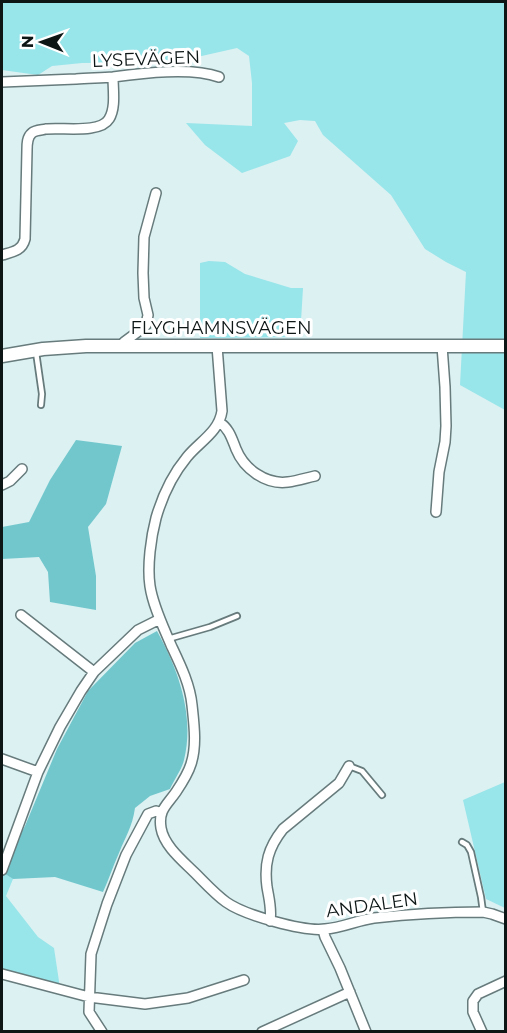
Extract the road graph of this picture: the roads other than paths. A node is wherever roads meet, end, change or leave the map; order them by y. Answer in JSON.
{"nodes":[{"id":1,"x":113,"y":77,"type":"junction"},
{"id":2,"x":219,"y":77,"type":"dead end"},
{"id":3,"x":2,"y":82,"type":"edge"},
{"id":4,"x":156,"y":193,"type":"dead end"},
{"id":5,"x":2,"y":255,"type":"edge"},
{"id":6,"x":217,"y":346,"type":"junction"},
{"id":7,"x":442,"y":346,"type":"junction"},
{"id":8,"x":506,"y":346,"type":"edge"},
{"id":9,"x":124,"y":347,"type":"junction"},
{"id":10,"x":35,"y":350,"type":"junction"},
{"id":11,"x":2,"y":356,"type":"edge"},
{"id":12,"x":41,"y":405,"type":"dead end"},
{"id":13,"x":219,"y":422,"type":"junction"},
{"id":14,"x":22,"y":469,"type":"dead end"},
{"id":15,"x":315,"y":476,"type":"dead end"},
{"id":16,"x":2,"y":485,"type":"edge"},
{"id":17,"x":436,"y":512,"type":"dead end"},
{"id":18,"x":21,"y":615,"type":"dead end"},
{"id":19,"x":237,"y":616,"type":"dead end"},
{"id":20,"x":160,"y":619,"type":"junction"},
{"id":21,"x":168,"y":639,"type":"junction"},
{"id":22,"x":94,"y":672,"type":"junction"},
{"id":23,"x":2,"y":759,"type":"edge"},
{"id":24,"x":349,"y":766,"type":"joint"},
{"id":25,"x":38,"y":772,"type":"junction"},
{"id":26,"x":382,"y":795,"type":"dead end"},
{"id":27,"x":161,"y":813,"type":"junction"},
{"id":28,"x":462,"y":842,"type":"dead end"},
{"id":29,"x":2,"y":870,"type":"edge"},
{"id":30,"x":483,"y":912,"type":"junction"},
{"id":31,"x":506,"y":919,"type":"edge"},
{"id":32,"x":270,"y":921,"type":"junction"},
{"id":33,"x":323,"y":930,"type":"junction"},
{"id":34,"x":2,"y":974,"type":"edge"},
{"id":35,"x":244,"y":980,"type":"dead end"},
{"id":36,"x":506,"y":981,"type":"edge"},
{"id":37,"x":350,"y":992,"type":"junction"},
{"id":38,"x":89,"y":997,"type":"junction"},
{"id":39,"x":102,"y":1032,"type":"edge"},
{"id":40,"x":262,"y":1032,"type":"edge"},
{"id":41,"x":366,"y":1032,"type":"edge"},
{"id":42,"x":482,"y":1032,"type":"edge"}],
"edges":[{"from":1,"to":2,"type":"street","name":"LYSEVÄGEN"},
{"from":1,"to":3,"type":"street","name":"LYSEVÄGEN"},
{"from":1,"to":5,"type":"street"},
{"from":4,"to":9,"type":"street"},
{"from":6,"to":7,"type":"street","name":"FLYGHAMNSVÄGEN"},
{"from":6,"to":9,"type":"street","name":"FLYGHAMNSVÄGEN"},
{"from":6,"to":13,"type":"street"},
{"from":7,"to":8,"type":"street","name":"FLYGHAMNSVÄGEN"},
{"from":7,"to":17,"type":"street"},
{"from":9,"to":10,"type":"street","name":"FLYGHAMNSVÄGEN"},
{"from":10,"to":11,"type":"street","name":"FLYGHAMNSVÄGEN"},
{"from":10,"to":12,"type":"lane"},
{"from":13,"to":15,"type":"street"},
{"from":13,"to":20,"type":"street"},
{"from":14,"to":16,"type":"street"},
{"from":18,"to":22,"type":"street"},
{"from":19,"to":21,"type":"lane"},
{"from":20,"to":21,"type":"street"},
{"from":20,"to":22,"type":"street"},
{"from":21,"to":27,"type":"street"},
{"from":22,"to":25,"type":"street"},
{"from":23,"to":25,"type":"street"},
{"from":24,"to":26,"type":"lane"},
{"from":24,"to":32,"type":"street"},
{"from":25,"to":29,"type":"street"},
{"from":27,"to":32,"type":"street","name":"ANDALEN"},
{"from":27,"to":38,"type":"street"},
{"from":28,"to":30,"type":"lane"},
{"from":30,"to":31,"type":"street","name":"ANDALEN"},
{"from":30,"to":33,"type":"street","name":"ANDALEN"},
{"from":32,"to":33,"type":"street","name":"ANDALEN"},
{"from":33,"to":37,"type":"street"},
{"from":34,"to":38,"type":"street"},
{"from":35,"to":38,"type":"street"},
{"from":36,"to":42,"type":"street"},
{"from":37,"to":40,"type":"street"},
{"from":37,"to":41,"type":"street"},
{"from":38,"to":39,"type":"street"}]}
